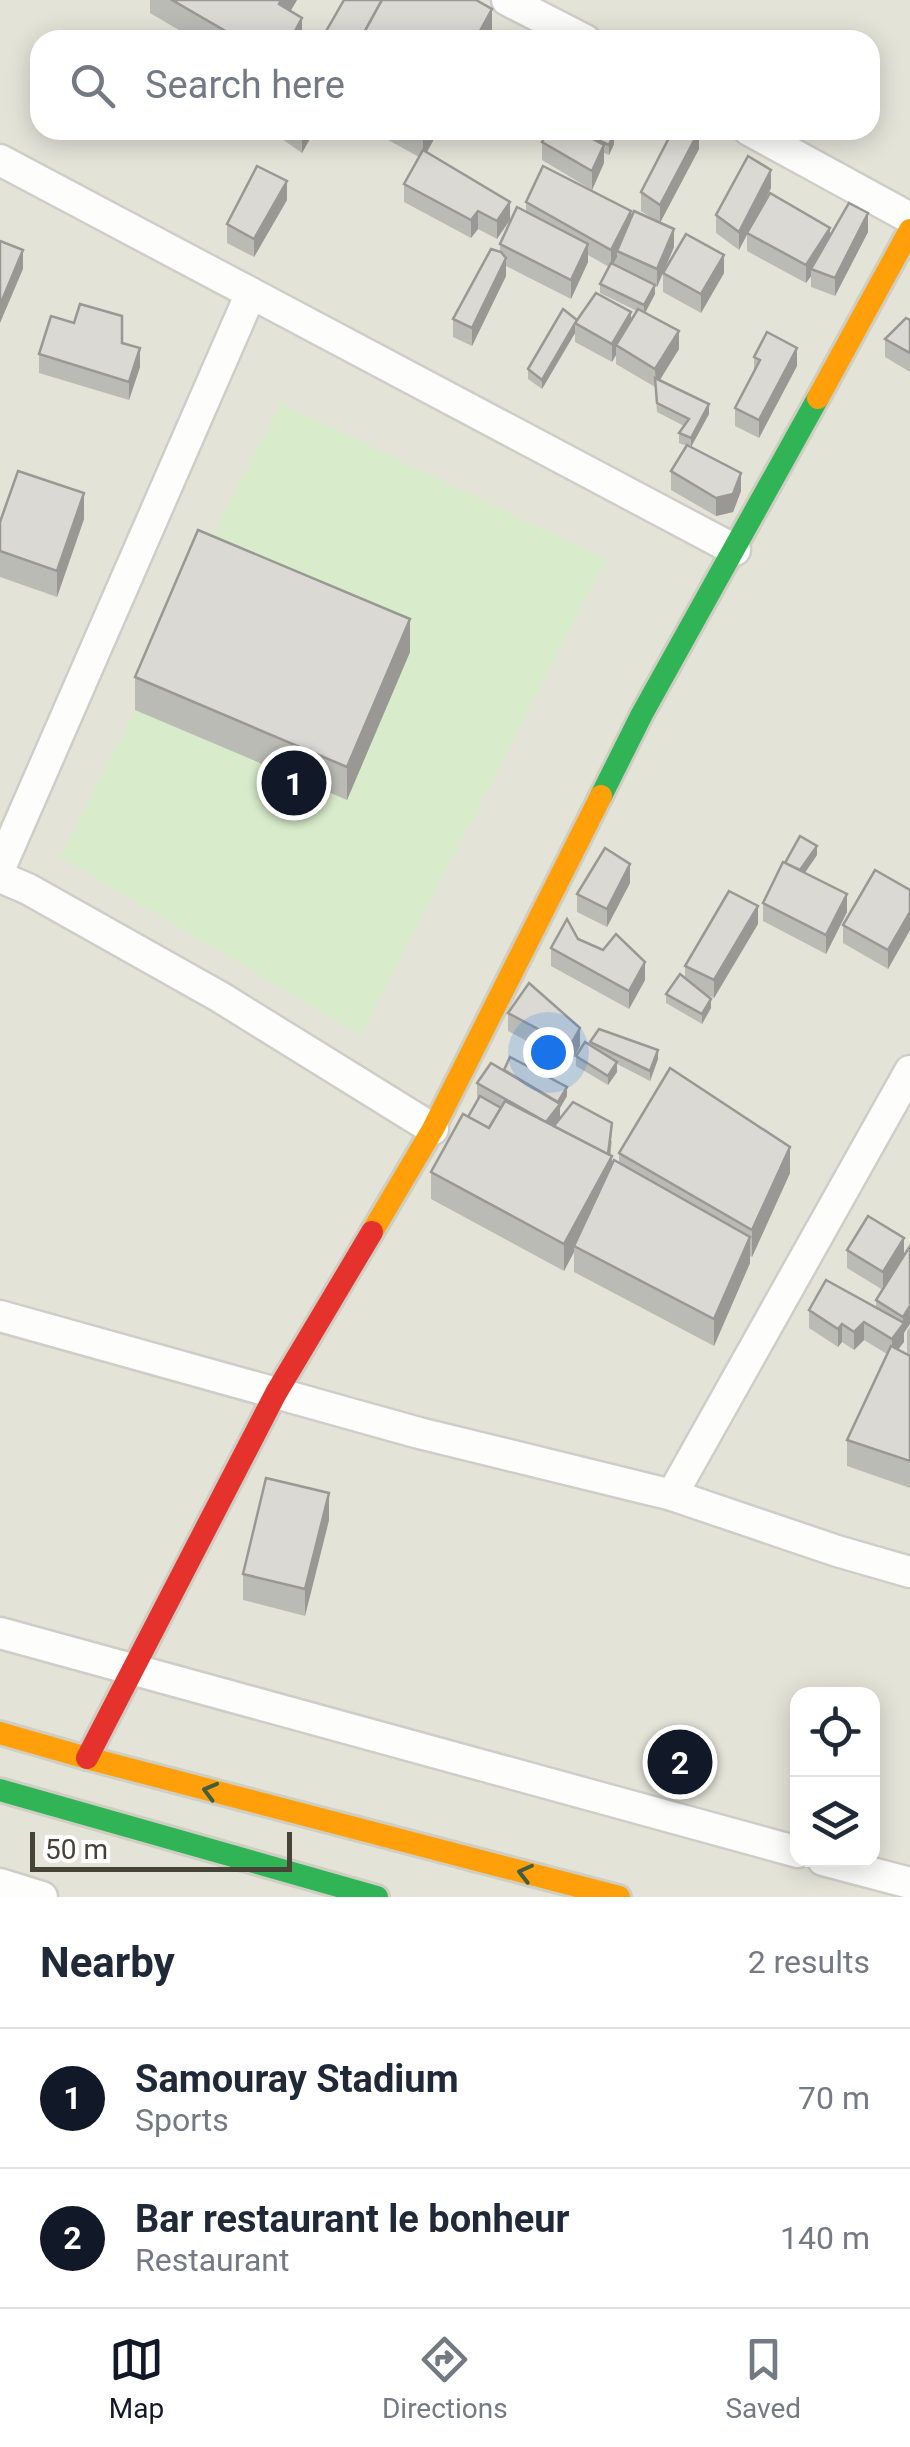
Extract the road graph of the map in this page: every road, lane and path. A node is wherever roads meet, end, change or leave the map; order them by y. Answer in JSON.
{"nodes":[{"id":1,"x":507,"y":0,"type":"edge"},
{"id":2,"x":565,"y":30,"type":"edge"},
{"id":3,"x":767,"y":140,"type":"edge"},
{"id":4,"x":0,"y":160,"type":"edge"},
{"id":5,"x":910,"y":218,"type":"edge"},
{"id":6,"x":910,"y":230,"type":"edge"},
{"id":7,"x":251,"y":293,"type":"junction"},
{"id":8,"x":735,"y":550,"type":"junction"},
{"id":9,"x":0,"y":868,"type":"edge"},
{"id":10,"x":0,"y":877,"type":"edge"},
{"id":11,"x":910,"y":1071,"type":"edge"},
{"id":12,"x":432,"y":1129,"type":"junction"},
{"id":13,"x":0,"y":1316,"type":"edge"},
{"id":14,"x":276,"y":1393,"type":"junction"},
{"id":15,"x":672,"y":1495,"type":"junction"},
{"id":16,"x":910,"y":1572,"type":"edge"},
{"id":17,"x":0,"y":1633,"type":"edge"},
{"id":18,"x":134,"y":1670,"type":"junction"},
{"id":19,"x":0,"y":1733,"type":"edge"},
{"id":20,"x":87,"y":1758,"type":"junction"},
{"id":21,"x":0,"y":1790,"type":"edge"},
{"id":22,"x":790,"y":1850,"type":"edge"},
{"id":23,"x":849,"y":1867,"type":"edge"},
{"id":24,"x":910,"y":1883,"type":"edge"},
{"id":25,"x":0,"y":1884,"type":"edge"},
{"id":26,"x":42,"y":1897,"type":"edge"},
{"id":27,"x":376,"y":1897,"type":"edge"},
{"id":28,"x":619,"y":1897,"type":"edge"}],
"edges":[{"from":1,"to":2,"type":"street"},
{"from":3,"to":5,"type":"street"},
{"from":4,"to":7,"type":"street"},
{"from":6,"to":8,"type":"street"},
{"from":7,"to":8,"type":"street"},
{"from":7,"to":9,"type":"street"},
{"from":8,"to":12,"type":"street"},
{"from":10,"to":12,"type":"street"},
{"from":11,"to":15,"type":"street"},
{"from":12,"to":14,"type":"street"},
{"from":13,"to":14,"type":"street"},
{"from":14,"to":15,"type":"street"},
{"from":14,"to":18,"type":"street"},
{"from":15,"to":16,"type":"street"},
{"from":17,"to":18,"type":"street"},
{"from":18,"to":20,"type":"street"},
{"from":18,"to":22,"type":"street"},
{"from":19,"to":20,"type":"street"},
{"from":28,"to":20,"type":"street","one_way":true},
{"from":21,"to":27,"type":"street"},
{"from":23,"to":24,"type":"street"},
{"from":25,"to":26,"type":"street"}]}
